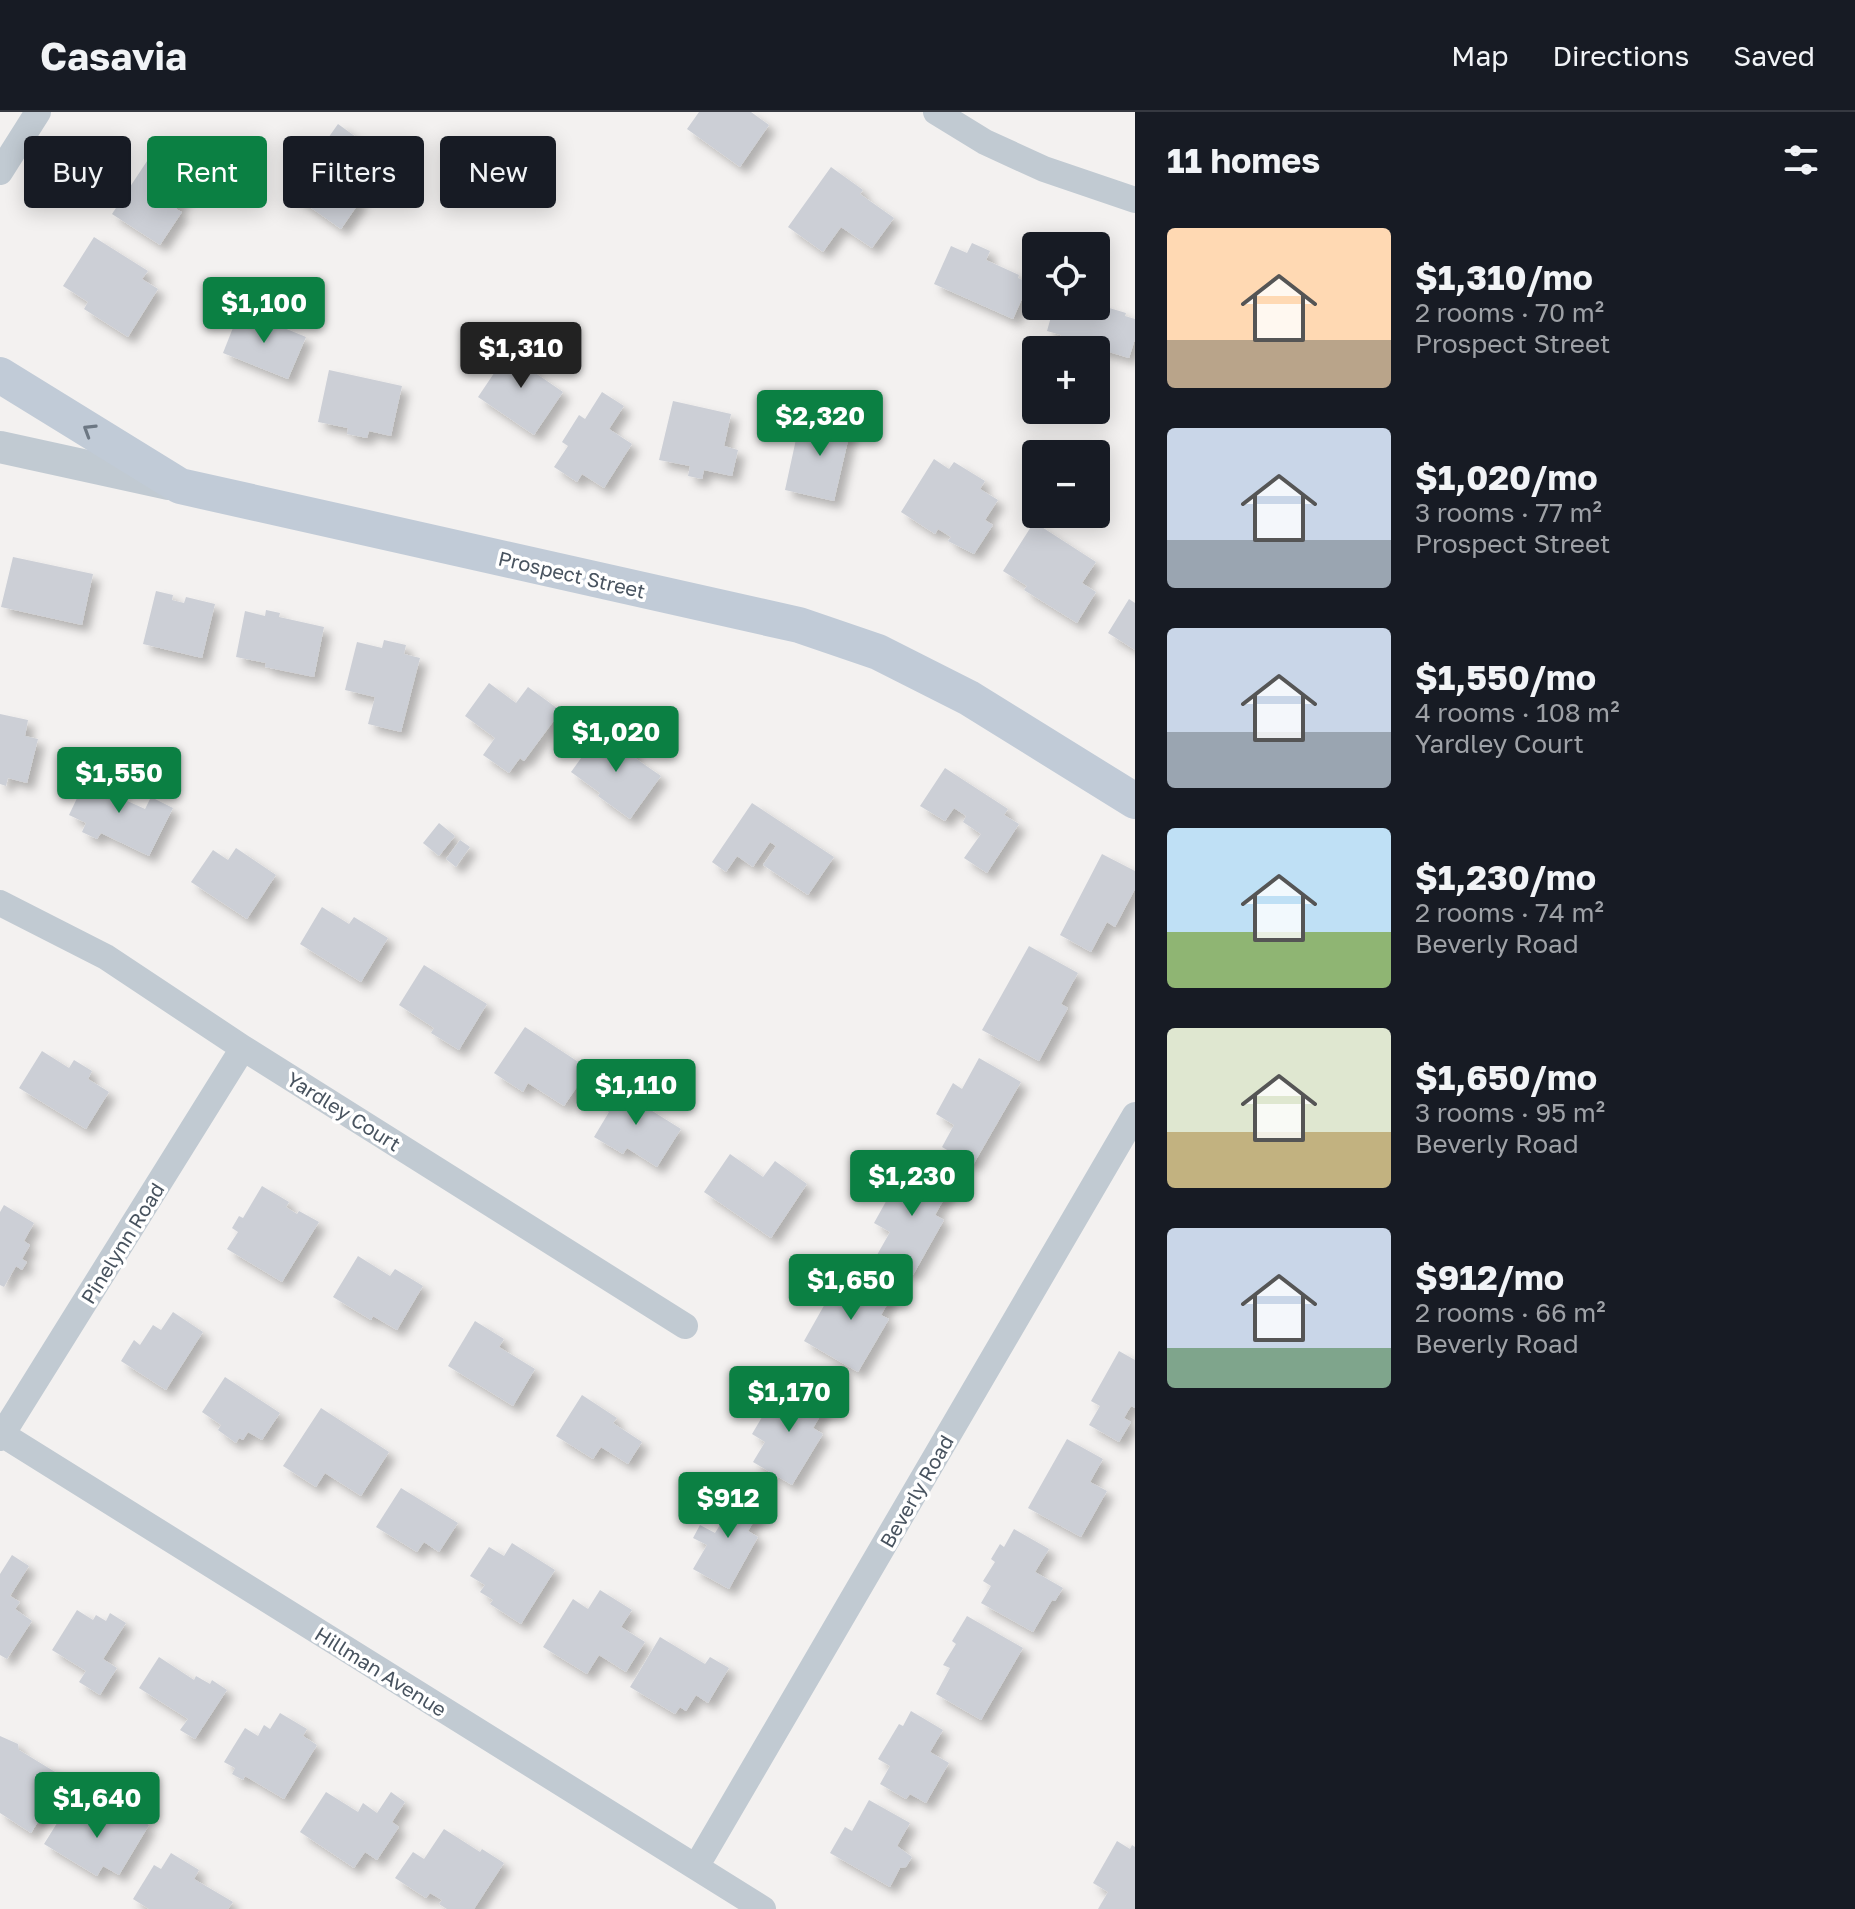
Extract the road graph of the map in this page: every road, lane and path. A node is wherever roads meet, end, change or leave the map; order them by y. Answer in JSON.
{"nodes":[{"id":1,"x":38,"y":112,"type":"edge"},
{"id":2,"x":936,"y":112,"type":"edge"},
{"id":3,"x":0,"y":172,"type":"edge"},
{"id":4,"x":1135,"y":200,"type":"edge"},
{"id":5,"x":0,"y":375,"type":"edge"},
{"id":6,"x":0,"y":447,"type":"edge"},
{"id":7,"x":180,"y":486,"type":"junction"},
{"id":8,"x":1135,"y":801,"type":"edge"},
{"id":9,"x":0,"y":903,"type":"edge"},
{"id":10,"x":243,"y":1048,"type":"junction"},
{"id":11,"x":1135,"y":1115,"type":"edge"},
{"id":12,"x":685,"y":1326,"type":"dead end"},
{"id":13,"x":1,"y":1435,"type":"edge"},
{"id":14,"x":696,"y":1867,"type":"junction"},
{"id":15,"x":763,"y":1909,"type":"edge"}],
"edges":[{"from":1,"to":3,"type":"street"},
{"from":2,"to":4,"type":"street"},
{"from":7,"to":5,"type":"main road","name":"Prospect Street","one_way":true},
{"from":6,"to":7,"type":"street"},
{"from":7,"to":8,"type":"main road","name":"Prospect Street"},
{"from":9,"to":10,"type":"street","name":"Yardley Court"},
{"from":10,"to":12,"type":"street","name":"Yardley Court"},
{"from":10,"to":13,"type":"street","name":"Pinelynn Road"},
{"from":11,"to":14,"type":"street","name":"Beverly Road"},
{"from":13,"to":14,"type":"street","name":"Hillman Avenue"},
{"from":14,"to":15,"type":"street","name":"Hillman Avenue"}]}
